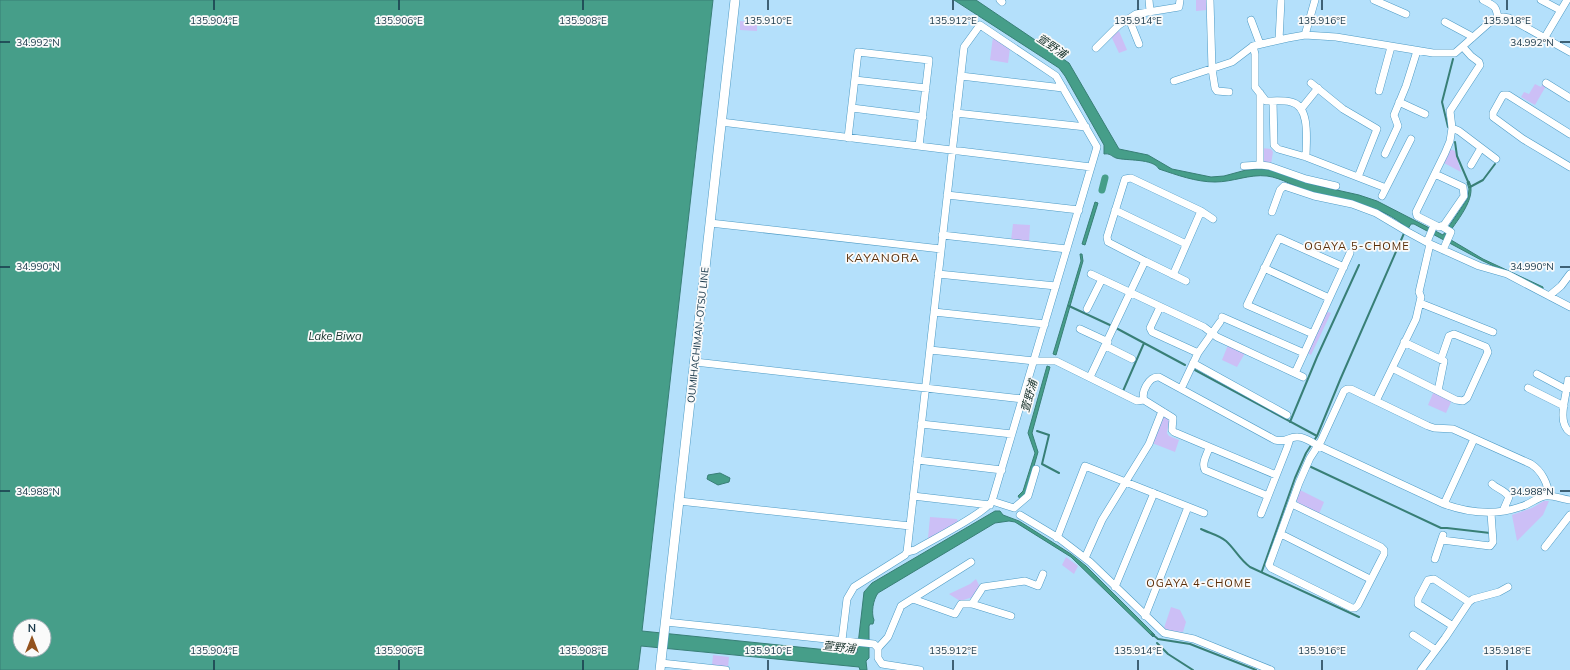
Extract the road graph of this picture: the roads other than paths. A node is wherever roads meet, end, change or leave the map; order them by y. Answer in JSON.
{"nodes":[{"id":1,"x":735,"y":0,"type":"edge"},
{"id":2,"x":1149,"y":0,"type":"edge"},
{"id":3,"x":1180,"y":0,"type":"edge"},
{"id":4,"x":1210,"y":0,"type":"edge"},
{"id":5,"x":1315,"y":0,"type":"edge"},
{"id":6,"x":1374,"y":0,"type":"edge"},
{"id":7,"x":1483,"y":0,"type":"edge"},
{"id":8,"x":1541,"y":0,"type":"edge"},
{"id":9,"x":1567,"y":0,"type":"edge"},
{"id":10,"x":1281,"y":1,"type":"edge"},
{"id":11,"x":1560,"y":10,"type":"junction"},
{"id":12,"x":1150,"y":11,"type":"junction"},
{"id":13,"x":1406,"y":14,"type":"dead end"},
{"id":14,"x":1498,"y":18,"type":"junction"},
{"id":15,"x":1129,"y":19,"type":"junction"},
{"id":16,"x":1251,"y":20,"type":"dead end"},
{"id":17,"x":1445,"y":22,"type":"dead end"},
{"id":18,"x":1305,"y":35,"type":"junction"},
{"id":19,"x":1474,"y":37,"type":"junction"},
{"id":20,"x":1544,"y":37,"type":"junction"},
{"id":21,"x":1279,"y":40,"type":"junction"},
{"id":22,"x":1139,"y":44,"type":"dead end"},
{"id":23,"x":1257,"y":45,"type":"junction"},
{"id":24,"x":1463,"y":46,"type":"junction"},
{"id":25,"x":1391,"y":47,"type":"junction"},
{"id":26,"x":1096,"y":48,"type":"dead end"},
{"id":27,"x":1417,"y":51,"type":"junction"},
{"id":28,"x":1570,"y":52,"type":"edge"},
{"id":29,"x":1212,"y":69,"type":"junction"},
{"id":30,"x":960,"y":76,"type":"junction"},
{"id":31,"x":855,"y":80,"type":"junction"},
{"id":32,"x":1174,"y":81,"type":"dead end"},
{"id":33,"x":1311,"y":83,"type":"dead end"},
{"id":34,"x":1546,"y":83,"type":"dead end"},
{"id":35,"x":926,"y":88,"type":"junction"},
{"id":36,"x":1063,"y":88,"type":"junction"},
{"id":37,"x":1318,"y":88,"type":"junction"},
{"id":38,"x":1379,"y":91,"type":"dead end"},
{"id":39,"x":1229,"y":92,"type":"dead end"},
{"id":40,"x":1260,"y":93,"type":"junction"},
{"id":41,"x":1570,"y":98,"type":"edge"},
{"id":42,"x":1273,"y":101,"type":"junction"},
{"id":43,"x":1399,"y":102,"type":"junction"},
{"id":44,"x":852,"y":108,"type":"junction"},
{"id":45,"x":1300,"y":108,"type":"junction"},
{"id":46,"x":956,"y":113,"type":"junction"},
{"id":47,"x":1425,"y":114,"type":"dead end"},
{"id":48,"x":923,"y":117,"type":"junction"},
{"id":49,"x":721,"y":122,"type":"junction"},
{"id":50,"x":1086,"y":127,"type":"junction"},
{"id":51,"x":1452,"y":128,"type":"junction"},
{"id":52,"x":1570,"y":134,"type":"edge"},
{"id":53,"x":848,"y":138,"type":"junction"},
{"id":54,"x":1411,"y":139,"type":"dead end"},
{"id":55,"x":919,"y":146,"type":"junction"},
{"id":56,"x":1481,"y":148,"type":"junction"},
{"id":57,"x":952,"y":150,"type":"junction"},
{"id":58,"x":1385,"y":154,"type":"dead end"},
{"id":59,"x":1306,"y":157,"type":"junction"},
{"id":60,"x":1496,"y":159,"type":"dead end"},
{"id":61,"x":1260,"y":164,"type":"junction"},
{"id":62,"x":1471,"y":165,"type":"dead end"},
{"id":63,"x":1091,"y":166,"type":"junction"},
{"id":64,"x":1244,"y":166,"type":"dead end"},
{"id":65,"x":1570,"y":167,"type":"edge"},
{"id":66,"x":1435,"y":174,"type":"junction"},
{"id":67,"x":1358,"y":177,"type":"junction"},
{"id":68,"x":1336,"y":186,"type":"dead end"},
{"id":69,"x":1386,"y":188,"type":"junction"},
{"id":70,"x":947,"y":195,"type":"junction"},
{"id":71,"x":1382,"y":196,"type":"dead end"},
{"id":72,"x":1078,"y":210,"type":"junction"},
{"id":73,"x":1115,"y":210,"type":"junction"},
{"id":74,"x":1201,"y":211,"type":"junction"},
{"id":75,"x":1272,"y":212,"type":"dead end"},
{"id":76,"x":1213,"y":219,"type":"dead end"},
{"id":77,"x":710,"y":223,"type":"junction"},
{"id":78,"x":1441,"y":232,"type":"junction"},
{"id":79,"x":942,"y":235,"type":"junction"},
{"id":80,"x":1429,"y":243,"type":"junction"},
{"id":81,"x":1186,"y":244,"type":"junction"},
{"id":82,"x":941,"y":249,"type":"junction"},
{"id":83,"x":1067,"y":249,"type":"junction"},
{"id":84,"x":1443,"y":250,"type":"junction"},
{"id":85,"x":1350,"y":253,"type":"dead end"},
{"id":86,"x":1145,"y":261,"type":"junction"},
{"id":87,"x":1344,"y":267,"type":"junction"},
{"id":88,"x":1264,"y":268,"type":"junction"},
{"id":89,"x":938,"y":274,"type":"junction"},
{"id":90,"x":1091,"y":274,"type":"dead end"},
{"id":91,"x":1570,"y":274,"type":"edge"},
{"id":92,"x":1173,"y":275,"type":"junction"},
{"id":93,"x":1102,"y":279,"type":"junction"},
{"id":94,"x":1186,"y":281,"type":"dead end"},
{"id":95,"x":1056,"y":286,"type":"junction"},
{"id":96,"x":1130,"y":292,"type":"junction"},
{"id":97,"x":1549,"y":296,"type":"junction"},
{"id":98,"x":1330,"y":298,"type":"junction"},
{"id":99,"x":1420,"y":303,"type":"junction"},
{"id":100,"x":1160,"y":307,"type":"junction"},
{"id":101,"x":1570,"y":307,"type":"edge"},
{"id":102,"x":1087,"y":309,"type":"dead end"},
{"id":103,"x":934,"y":312,"type":"junction"},
{"id":104,"x":1045,"y":324,"type":"junction"},
{"id":105,"x":1080,"y":329,"type":"dead end"},
{"id":106,"x":1493,"y":332,"type":"dead end"},
{"id":107,"x":1212,"y":333,"type":"junction"},
{"id":108,"x":1313,"y":334,"type":"junction"},
{"id":109,"x":1404,"y":342,"type":"junction"},
{"id":110,"x":1107,"y":344,"type":"junction"},
{"id":111,"x":930,"y":350,"type":"junction"},
{"id":112,"x":1198,"y":353,"type":"junction"},
{"id":113,"x":1304,"y":353,"type":"junction"},
{"id":114,"x":1132,"y":359,"type":"dead end"},
{"id":115,"x":1441,"y":359,"type":"junction"},
{"id":116,"x":1034,"y":361,"type":"junction"},
{"id":117,"x":695,"y":362,"type":"junction"},
{"id":118,"x":1193,"y":363,"type":"junction"},
{"id":119,"x":1392,"y":368,"type":"junction"},
{"id":120,"x":1295,"y":373,"type":"junction"},
{"id":121,"x":1537,"y":374,"type":"dead end"},
{"id":122,"x":1303,"y":377,"type":"dead end"},
{"id":123,"x":1090,"y":378,"type":"junction"},
{"id":124,"x":1568,"y":380,"type":"dead end"},
{"id":125,"x":925,"y":387,"type":"junction"},
{"id":126,"x":1528,"y":388,"type":"dead end"},
{"id":127,"x":1181,"y":389,"type":"junction"},
{"id":128,"x":1567,"y":390,"type":"junction"},
{"id":129,"x":1438,"y":391,"type":"junction"},
{"id":130,"x":1023,"y":399,"type":"junction"},
{"id":131,"x":1144,"y":400,"type":"junction"},
{"id":132,"x":1376,"y":401,"type":"junction"},
{"id":133,"x":1564,"y":406,"type":"junction"},
{"id":134,"x":1162,"y":411,"type":"junction"},
{"id":135,"x":1287,"y":415,"type":"dead end"},
{"id":136,"x":921,"y":424,"type":"junction"},
{"id":137,"x":1570,"y":432,"type":"edge"},
{"id":138,"x":1012,"y":434,"type":"junction"},
{"id":139,"x":1290,"y":439,"type":"junction"},
{"id":140,"x":1474,"y":439,"type":"junction"},
{"id":141,"x":1317,"y":446,"type":"junction"},
{"id":142,"x":1209,"y":448,"type":"junction"},
{"id":143,"x":917,"y":460,"type":"junction"},
{"id":144,"x":1036,"y":469,"type":"dead end"},
{"id":145,"x":1002,"y":470,"type":"junction"},
{"id":146,"x":1276,"y":475,"type":"junction"},
{"id":147,"x":1126,"y":482,"type":"junction"},
{"id":148,"x":1492,"y":484,"type":"dead end"},
{"id":149,"x":1154,"y":493,"type":"junction"},
{"id":150,"x":913,"y":496,"type":"junction"},
{"id":151,"x":1268,"y":496,"type":"junction"},
{"id":152,"x":1549,"y":496,"type":"junction"},
{"id":153,"x":1570,"y":500,"type":"edge"},
{"id":154,"x":679,"y":501,"type":"junction"},
{"id":155,"x":991,"y":503,"type":"junction"},
{"id":156,"x":1292,"y":504,"type":"junction"},
{"id":157,"x":1444,"y":504,"type":"junction"},
{"id":158,"x":1188,"y":507,"type":"junction"},
{"id":159,"x":1503,"y":511,"type":"junction"},
{"id":160,"x":1204,"y":513,"type":"dead end"},
{"id":161,"x":1491,"y":513,"type":"junction"},
{"id":162,"x":1261,"y":514,"type":"dead end"},
{"id":163,"x":1020,"y":515,"type":"dead end"},
{"id":164,"x":1570,"y":515,"type":"edge"},
{"id":165,"x":910,"y":526,"type":"junction"},
{"id":166,"x":1281,"y":534,"type":"junction"},
{"id":167,"x":1057,"y":538,"type":"junction"},
{"id":168,"x":1545,"y":547,"type":"dead end"},
{"id":169,"x":907,"y":552,"type":"junction"},
{"id":170,"x":1085,"y":558,"type":"junction"},
{"id":171,"x":1435,"y":559,"type":"dead end"},
{"id":172,"x":971,"y":562,"type":"dead end"},
{"id":173,"x":1043,"y":574,"type":"dead end"},
{"id":174,"x":1370,"y":579,"type":"junction"},
{"id":175,"x":1508,"y":586,"type":"dead end"},
{"id":176,"x":1115,"y":587,"type":"junction"},
{"id":177,"x":913,"y":599,"type":"junction"},
{"id":178,"x":1469,"y":602,"type":"junction"},
{"id":179,"x":972,"y":604,"type":"junction"},
{"id":180,"x":1012,"y":616,"type":"dead end"},
{"id":181,"x":1145,"y":616,"type":"junction"},
{"id":182,"x":665,"y":625,"type":"junction"},
{"id":183,"x":1453,"y":626,"type":"junction"},
{"id":184,"x":1413,"y":635,"type":"dead end"},
{"id":185,"x":842,"y":640,"type":"junction"},
{"id":186,"x":878,"y":648,"type":"junction"},
{"id":187,"x":1436,"y":650,"type":"junction"},
{"id":188,"x":661,"y":667,"type":"edge"},
{"id":189,"x":726,"y":670,"type":"edge"},
{"id":190,"x":920,"y":670,"type":"edge"},
{"id":191,"x":1271,"y":670,"type":"edge"},
{"id":192,"x":1421,"y":670,"type":"edge"}],
"edges":[{"from":1,"to":49,"type":"main road","name":"OUMIHACHIMAN-OTSU LINE"},
{"from":2,"to":12,"type":"street"},
{"from":3,"to":12,"type":"street"},
{"from":4,"to":29,"type":"street"},
{"from":5,"to":18,"type":"street"},
{"from":6,"to":13,"type":"street"},
{"from":7,"to":14,"type":"street"},
{"from":8,"to":11,"type":"street"},
{"from":9,"to":11,"type":"street"},
{"from":10,"to":21,"type":"street"},
{"from":11,"to":20,"type":"street"},
{"from":12,"to":15,"type":"street"},
{"from":14,"to":19,"type":"street"},
{"from":14,"to":20,"type":"street"},
{"from":15,"to":22,"type":"street"},
{"from":15,"to":26,"type":"street"},
{"from":16,"to":23,"type":"street"},
{"from":17,"to":19,"type":"street"},
{"from":18,"to":21,"type":"street"},
{"from":18,"to":25,"type":"street"},
{"from":19,"to":24,"type":"street"},
{"from":20,"to":28,"type":"street"},
{"from":21,"to":23,"type":"street"},
{"from":23,"to":29,"type":"street"},
{"from":23,"to":40,"type":"street"},
{"from":24,"to":27,"type":"street"},
{"from":24,"to":51,"type":"street"},
{"from":25,"to":27,"type":"street"},
{"from":25,"to":38,"type":"street"},
{"from":27,"to":43,"type":"street"},
{"from":29,"to":32,"type":"street"},
{"from":29,"to":39,"type":"street"},
{"from":30,"to":36,"type":"street"},
{"from":30,"to":36,"type":"street"},
{"from":30,"to":46,"type":"street"},
{"from":31,"to":35,"type":"street"},
{"from":31,"to":35,"type":"street"},
{"from":31,"to":44,"type":"street"},
{"from":33,"to":37,"type":"street"},
{"from":34,"to":41,"type":"street"},
{"from":35,"to":48,"type":"street"},
{"from":36,"to":50,"type":"street"},
{"from":37,"to":45,"type":"street"},
{"from":37,"to":67,"type":"street"},
{"from":40,"to":42,"type":"street"},
{"from":40,"to":61,"type":"street"},
{"from":42,"to":45,"type":"street"},
{"from":42,"to":59,"type":"street"},
{"from":43,"to":47,"type":"street"},
{"from":43,"to":58,"type":"street"},
{"from":44,"to":48,"type":"street"},
{"from":44,"to":53,"type":"street"},
{"from":45,"to":59,"type":"street"},
{"from":46,"to":50,"type":"street"},
{"from":46,"to":57,"type":"street"},
{"from":48,"to":55,"type":"street"},
{"from":49,"to":53,"type":"street"},
{"from":49,"to":77,"type":"main road","name":"OUMIHACHIMAN-OTSU LINE"},
{"from":50,"to":63,"type":"street"},
{"from":51,"to":56,"type":"street"},
{"from":51,"to":66,"type":"street"},
{"from":52,"to":65,"type":"street"},
{"from":53,"to":55,"type":"street"},
{"from":54,"to":69,"type":"street"},
{"from":55,"to":57,"type":"street"},
{"from":56,"to":60,"type":"street"},
{"from":56,"to":62,"type":"street"},
{"from":57,"to":63,"type":"street"},
{"from":57,"to":70,"type":"street"},
{"from":59,"to":67,"type":"street"},
{"from":61,"to":64,"type":"street"},
{"from":61,"to":68,"type":"street"},
{"from":63,"to":72,"type":"street"},
{"from":66,"to":78,"type":"street"},
{"from":66,"to":78,"type":"street"},
{"from":67,"to":69,"type":"street"},
{"from":69,"to":71,"type":"street"},
{"from":70,"to":72,"type":"street"},
{"from":70,"to":79,"type":"street"},
{"from":72,"to":83,"type":"street"},
{"from":73,"to":74,"type":"street"},
{"from":73,"to":81,"type":"street"},
{"from":73,"to":86,"type":"street"},
{"from":74,"to":76,"type":"street"},
{"from":74,"to":81,"type":"street"},
{"from":75,"to":80,"type":"street"},
{"from":77,"to":82,"type":"street"},
{"from":77,"to":117,"type":"main road","name":"OUMIHACHIMAN-OTSU LINE"},
{"from":78,"to":80,"type":"street"},
{"from":78,"to":84,"type":"street"},
{"from":79,"to":82,"type":"street"},
{"from":79,"to":83,"type":"street"},
{"from":80,"to":84,"type":"street"},
{"from":80,"to":99,"type":"street"},
{"from":81,"to":92,"type":"street"},
{"from":82,"to":89,"type":"street"},
{"from":83,"to":95,"type":"street"},
{"from":84,"to":97,"type":"street"},
{"from":85,"to":87,"type":"street"},
{"from":86,"to":92,"type":"street"},
{"from":86,"to":96,"type":"street"},
{"from":87,"to":88,"type":"street"},
{"from":87,"to":98,"type":"street"},
{"from":88,"to":98,"type":"street"},
{"from":88,"to":108,"type":"street"},
{"from":89,"to":95,"type":"street"},
{"from":89,"to":103,"type":"street"},
{"from":90,"to":93,"type":"street"},
{"from":91,"to":97,"type":"street"},
{"from":92,"to":94,"type":"street"},
{"from":93,"to":96,"type":"street"},
{"from":93,"to":102,"type":"street"},
{"from":95,"to":104,"type":"street"},
{"from":96,"to":100,"type":"street"},
{"from":96,"to":110,"type":"street"},
{"from":97,"to":101,"type":"street"},
{"from":98,"to":108,"type":"street"},
{"from":99,"to":106,"type":"street"},
{"from":99,"to":109,"type":"street"},
{"from":100,"to":107,"type":"street"},
{"from":100,"to":112,"type":"street"},
{"from":103,"to":104,"type":"street"},
{"from":103,"to":111,"type":"street"},
{"from":104,"to":116,"type":"street"},
{"from":105,"to":110,"type":"street"},
{"from":107,"to":112,"type":"street"},
{"from":107,"to":113,"type":"street"},
{"from":107,"to":120,"type":"street"},
{"from":108,"to":113,"type":"street"},
{"from":109,"to":115,"type":"street"},
{"from":109,"to":119,"type":"street"},
{"from":110,"to":114,"type":"street"},
{"from":110,"to":123,"type":"street"},
{"from":111,"to":116,"type":"street"},
{"from":111,"to":125,"type":"street"},
{"from":112,"to":118,"type":"street"},
{"from":113,"to":120,"type":"street"},
{"from":115,"to":129,"type":"street"},
{"from":115,"to":129,"type":"street"},
{"from":116,"to":123,"type":"street"},
{"from":116,"to":130,"type":"street"},
{"from":117,"to":125,"type":"street"},
{"from":117,"to":154,"type":"main road","name":"OUMIHACHIMAN-OTSU LINE"},
{"from":118,"to":127,"type":"street"},
{"from":118,"to":135,"type":"street"},
{"from":119,"to":129,"type":"street"},
{"from":119,"to":132,"type":"street"},
{"from":120,"to":122,"type":"street"},
{"from":121,"to":128,"type":"street"},
{"from":123,"to":131,"type":"street"},
{"from":124,"to":128,"type":"street"},
{"from":125,"to":130,"type":"street"},
{"from":125,"to":136,"type":"street"},
{"from":126,"to":133,"type":"street"},
{"from":127,"to":131,"type":"street"},
{"from":127,"to":139,"type":"street"},
{"from":128,"to":133,"type":"street"},
{"from":130,"to":138,"type":"street"},
{"from":131,"to":134,"type":"street"},
{"from":132,"to":140,"type":"street"},
{"from":132,"to":141,"type":"street"},
{"from":133,"to":137,"type":"street"},
{"from":134,"to":142,"type":"street"},
{"from":134,"to":147,"type":"street"},
{"from":136,"to":138,"type":"street"},
{"from":136,"to":143,"type":"street"},
{"from":138,"to":145,"type":"street"},
{"from":139,"to":141,"type":"street"},
{"from":139,"to":146,"type":"street"},
{"from":140,"to":152,"type":"street"},
{"from":140,"to":157,"type":"street"},
{"from":141,"to":156,"type":"street"},
{"from":141,"to":157,"type":"street"},
{"from":142,"to":146,"type":"street"},
{"from":142,"to":151,"type":"street"},
{"from":143,"to":145,"type":"street"},
{"from":143,"to":150,"type":"street"},
{"from":144,"to":155,"type":"street"},
{"from":145,"to":155,"type":"street"},
{"from":146,"to":151,"type":"street"},
{"from":147,"to":149,"type":"street"},
{"from":147,"to":167,"type":"street"},
{"from":147,"to":170,"type":"street"},
{"from":148,"to":159,"type":"street"},
{"from":149,"to":158,"type":"street"},
{"from":149,"to":176,"type":"street"},
{"from":150,"to":155,"type":"street"},
{"from":150,"to":165,"type":"street"},
{"from":151,"to":162,"type":"street"},
{"from":152,"to":153,"type":"street"},
{"from":152,"to":159,"type":"street"},
{"from":154,"to":165,"type":"street"},
{"from":154,"to":182,"type":"main road","name":"OUMIHACHIMAN-OTSU LINE"},
{"from":155,"to":169,"type":"street"},
{"from":156,"to":166,"type":"street"},
{"from":156,"to":174,"type":"street"},
{"from":157,"to":161,"type":"street"},
{"from":158,"to":160,"type":"street"},
{"from":158,"to":181,"type":"street"},
{"from":159,"to":161,"type":"street"},
{"from":161,"to":171,"type":"street"},
{"from":163,"to":167,"type":"street"},
{"from":164,"to":168,"type":"street"},
{"from":165,"to":169,"type":"street"},
{"from":166,"to":174,"type":"street"},
{"from":166,"to":174,"type":"street"},
{"from":167,"to":170,"type":"street"},
{"from":169,"to":185,"type":"street"},
{"from":170,"to":176,"type":"street"},
{"from":172,"to":177,"type":"street"},
{"from":173,"to":179,"type":"street"},
{"from":175,"to":178,"type":"street"},
{"from":176,"to":181,"type":"street"},
{"from":177,"to":179,"type":"street"},
{"from":177,"to":186,"type":"street"},
{"from":178,"to":183,"type":"street"},
{"from":178,"to":183,"type":"street"},
{"from":179,"to":180,"type":"street"},
{"from":181,"to":191,"type":"street"},
{"from":182,"to":185,"type":"street"},
{"from":182,"to":188,"type":"main road","name":"OUMIHACHIMAN-OTSU LINE"},
{"from":183,"to":187,"type":"street"},
{"from":184,"to":187,"type":"street"},
{"from":185,"to":186,"type":"street"},
{"from":186,"to":190,"type":"street"},
{"from":187,"to":192,"type":"street"},
{"from":188,"to":189,"type":"street"}]}
